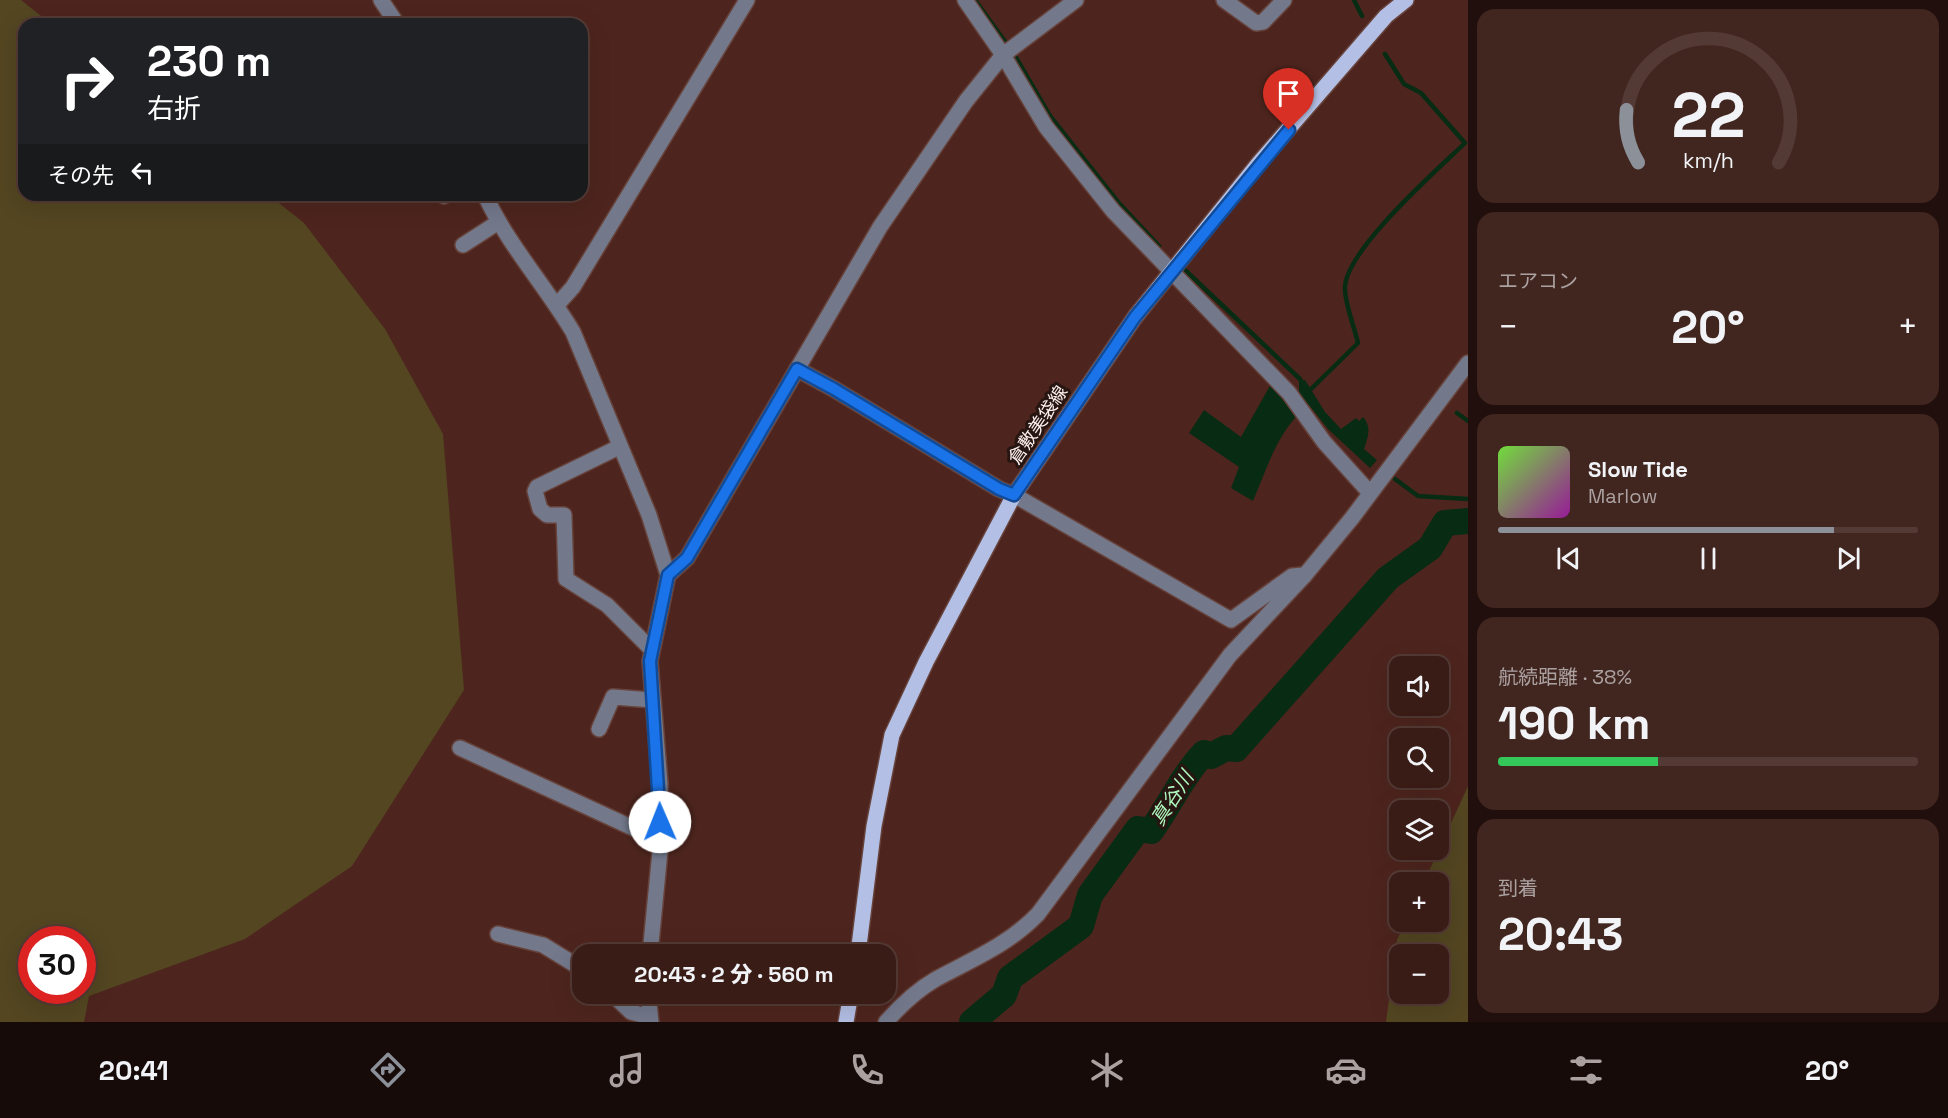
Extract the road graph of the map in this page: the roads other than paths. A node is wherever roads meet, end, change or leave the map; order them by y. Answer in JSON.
{"nodes":[{"id":1,"x":381,"y":0,"type":"edge"},
{"id":2,"x":747,"y":0,"type":"edge"},
{"id":3,"x":965,"y":0,"type":"edge"},
{"id":4,"x":1076,"y":0,"type":"edge"},
{"id":5,"x":1224,"y":0,"type":"edge"},
{"id":6,"x":1284,"y":0,"type":"edge"},
{"id":7,"x":1406,"y":0,"type":"edge"},
{"id":8,"x":393,"y":18,"type":"edge"},
{"id":9,"x":1008,"y":50,"type":"junction"},
{"id":10,"x":488,"y":201,"type":"edge"},
{"id":11,"x":497,"y":223,"type":"junction"},
{"id":12,"x":464,"y":245,"type":"dead end"},
{"id":13,"x":1172,"y":272,"type":"junction"},
{"id":14,"x":557,"y":305,"type":"junction"},
{"id":15,"x":1468,"y":363,"type":"edge"},
{"id":16,"x":797,"y":369,"type":"junction"},
{"id":17,"x":619,"y":447,"type":"junction"},
{"id":18,"x":1370,"y":493,"type":"junction"},
{"id":19,"x":1014,"y":495,"type":"junction"},
{"id":20,"x":668,"y":575,"type":"junction"},
{"id":21,"x":1305,"y":575,"type":"junction"},
{"id":22,"x":651,"y":649,"type":"junction"},
{"id":23,"x":652,"y":700,"type":"junction"},
{"id":24,"x":599,"y":729,"type":"dead end"},
{"id":25,"x":460,"y":748,"type":"dead end"},
{"id":26,"x":661,"y":841,"type":"junction"},
{"id":27,"x":498,"y":934,"type":"dead end"},
{"id":28,"x":651,"y":944,"type":"edge"},
{"id":29,"x":859,"y":944,"type":"edge"},
{"id":30,"x":572,"y":963,"type":"edge"},
{"id":31,"x":623,"y":1004,"type":"edge"},
{"id":32,"x":649,"y":1004,"type":"edge"},
{"id":33,"x":849,"y":1004,"type":"edge"},
{"id":34,"x":650,"y":1019,"type":"edge"},
{"id":35,"x":846,"y":1022,"type":"edge"},
{"id":36,"x":886,"y":1022,"type":"edge"}],
"edges":[{"from":1,"to":8,"type":"street"},
{"from":2,"to":14,"type":"street"},
{"from":3,"to":9,"type":"street"},
{"from":4,"to":9,"type":"street"},
{"from":5,"to":6,"type":"street"},
{"from":7,"to":13,"type":"main road","name":"倉敷美袋線"},
{"from":9,"to":13,"type":"street"},
{"from":9,"to":16,"type":"street"},
{"from":10,"to":11,"type":"street"},
{"from":11,"to":12,"type":"street"},
{"from":11,"to":14,"type":"street"},
{"from":13,"to":18,"type":"street"},
{"from":13,"to":19,"type":"main road","name":"倉敷美袋線"},
{"from":14,"to":17,"type":"street"},
{"from":15,"to":18,"type":"street"},
{"from":16,"to":19,"type":"street"},
{"from":16,"to":20,"type":"street"},
{"from":17,"to":20,"type":"street"},
{"from":17,"to":22,"type":"street"},
{"from":18,"to":21,"type":"street"},
{"from":19,"to":21,"type":"street"},
{"from":19,"to":29,"type":"main road","name":"倉敷美袋線"},
{"from":20,"to":22,"type":"street"},
{"from":21,"to":36,"type":"street"},
{"from":22,"to":23,"type":"street"},
{"from":23,"to":24,"type":"street"},
{"from":23,"to":26,"type":"street"},
{"from":25,"to":26,"type":"street"},
{"from":26,"to":28,"type":"street"},
{"from":27,"to":30,"type":"street"},
{"from":31,"to":34,"type":"street"},
{"from":32,"to":34,"type":"street"},
{"from":33,"to":35,"type":"main road"}]}
